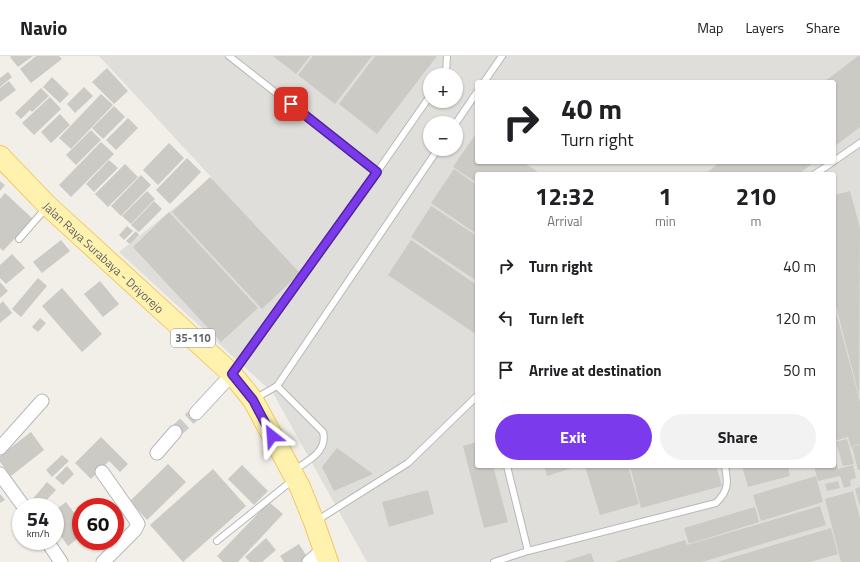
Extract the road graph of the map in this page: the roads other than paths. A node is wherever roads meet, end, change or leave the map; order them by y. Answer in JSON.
{"nodes":[{"id":1,"x":229,"y":56,"type":"edge"},
{"id":2,"x":447,"y":56,"type":"edge"},
{"id":3,"x":502,"y":56,"type":"edge"},
{"id":4,"x":446,"y":68,"type":"edge"},
{"id":5,"x":485,"y":80,"type":"edge"},
{"id":6,"x":475,"y":95,"type":"edge"},
{"id":7,"x":423,"y":106,"type":"edge"},
{"id":8,"x":461,"y":116,"type":"edge"},
{"id":9,"x":860,"y":143,"type":"edge"},
{"id":10,"x":0,"y":156,"type":"edge"},
{"id":11,"x":433,"y":156,"type":"edge"},
{"id":12,"x":836,"y":160,"type":"edge"},
{"id":13,"x":830,"y":164,"type":"edge"},
{"id":14,"x":377,"y":172,"type":"junction"},
{"id":15,"x":819,"y":172,"type":"edge"},
{"id":16,"x":48,"y":206,"type":"junction"},
{"id":17,"x":20,"y":239,"type":"dead end"},
{"id":18,"x":232,"y":374,"type":"junction"},
{"id":19,"x":277,"y":386,"type":"junction"},
{"id":20,"x":475,"y":398,"type":"edge"},
{"id":21,"x":253,"y":400,"type":"junction"},
{"id":22,"x":42,"y":401,"type":"dead end"},
{"id":23,"x":196,"y":413,"type":"tunnel mouth"},
{"id":24,"x":175,"y":432,"type":"tunnel mouth"},
{"id":25,"x":0,"y":448,"type":"edge"},
{"id":26,"x":157,"y":453,"type":"dead end"},
{"id":27,"x":507,"y":468,"type":"edge"},
{"id":28,"x":724,"y":468,"type":"edge"},
{"id":29,"x":102,"y":472,"type":"dead end"},
{"id":30,"x":0,"y":474,"type":"edge"},
{"id":31,"x":293,"y":475,"type":"junction"},
{"id":32,"x":17,"y":498,"type":"edge"},
{"id":33,"x":314,"y":522,"type":"junction"},
{"id":34,"x":218,"y":541,"type":"dead end"},
{"id":35,"x":53,"y":550,"type":"edge"},
{"id":36,"x":528,"y":551,"type":"junction"},
{"id":37,"x":320,"y":558,"type":"edge"},
{"id":38,"x":61,"y":562,"type":"edge"},
{"id":39,"x":103,"y":562,"type":"edge"},
{"id":40,"x":494,"y":562,"type":"edge"}],
"edges":[{"from":1,"to":14,"type":"lane"},
{"from":2,"to":4,"type":"lane"},
{"from":3,"to":5,"type":"lane"},
{"from":6,"to":8,"type":"lane"},
{"from":7,"to":14,"type":"lane"},
{"from":9,"to":12,"type":"lane"},
{"from":10,"to":16,"type":"main road","name":"Jalan Raya Surabaya - Driyorejo","number":"35-110"},
{"from":11,"to":19,"type":"lane"},
{"from":13,"to":15,"type":"lane"},
{"from":14,"to":18,"type":"lane"},
{"from":16,"to":17,"type":"lane"},
{"from":16,"to":18,"type":"main road","name":"Jalan Raya Surabaya - Driyorejo","number":"35-110"},
{"from":18,"to":21,"type":"main road","name":"Jalan Raya Surabaya - Driyorejo","number":"35-110"},
{"from":18,"to":23,"type":"street"},
{"from":19,"to":21,"type":"lane"},
{"from":19,"to":31,"type":"lane"},
{"from":20,"to":33,"type":"lane"},
{"from":21,"to":31,"type":"main road","name":"Jalan Raya Surabaya - Driyorejo","number":"35-110"},
{"from":22,"to":25,"type":"street"},
{"from":24,"to":26,"type":"street"},
{"from":27,"to":36,"type":"lane"},
{"from":28,"to":36,"type":"lane"},
{"from":29,"to":39,"type":"street"},
{"from":30,"to":32,"type":"street"},
{"from":31,"to":33,"type":"main road","name":"Jalan Raya Surabaya - Driyorejo","number":"35-110"},
{"from":31,"to":34,"type":"lane"},
{"from":33,"to":37,"type":"main road","name":"Jalan Raya Surabaya - Driyorejo","number":"35-110"},
{"from":35,"to":38,"type":"street"},
{"from":36,"to":40,"type":"lane"}]}
